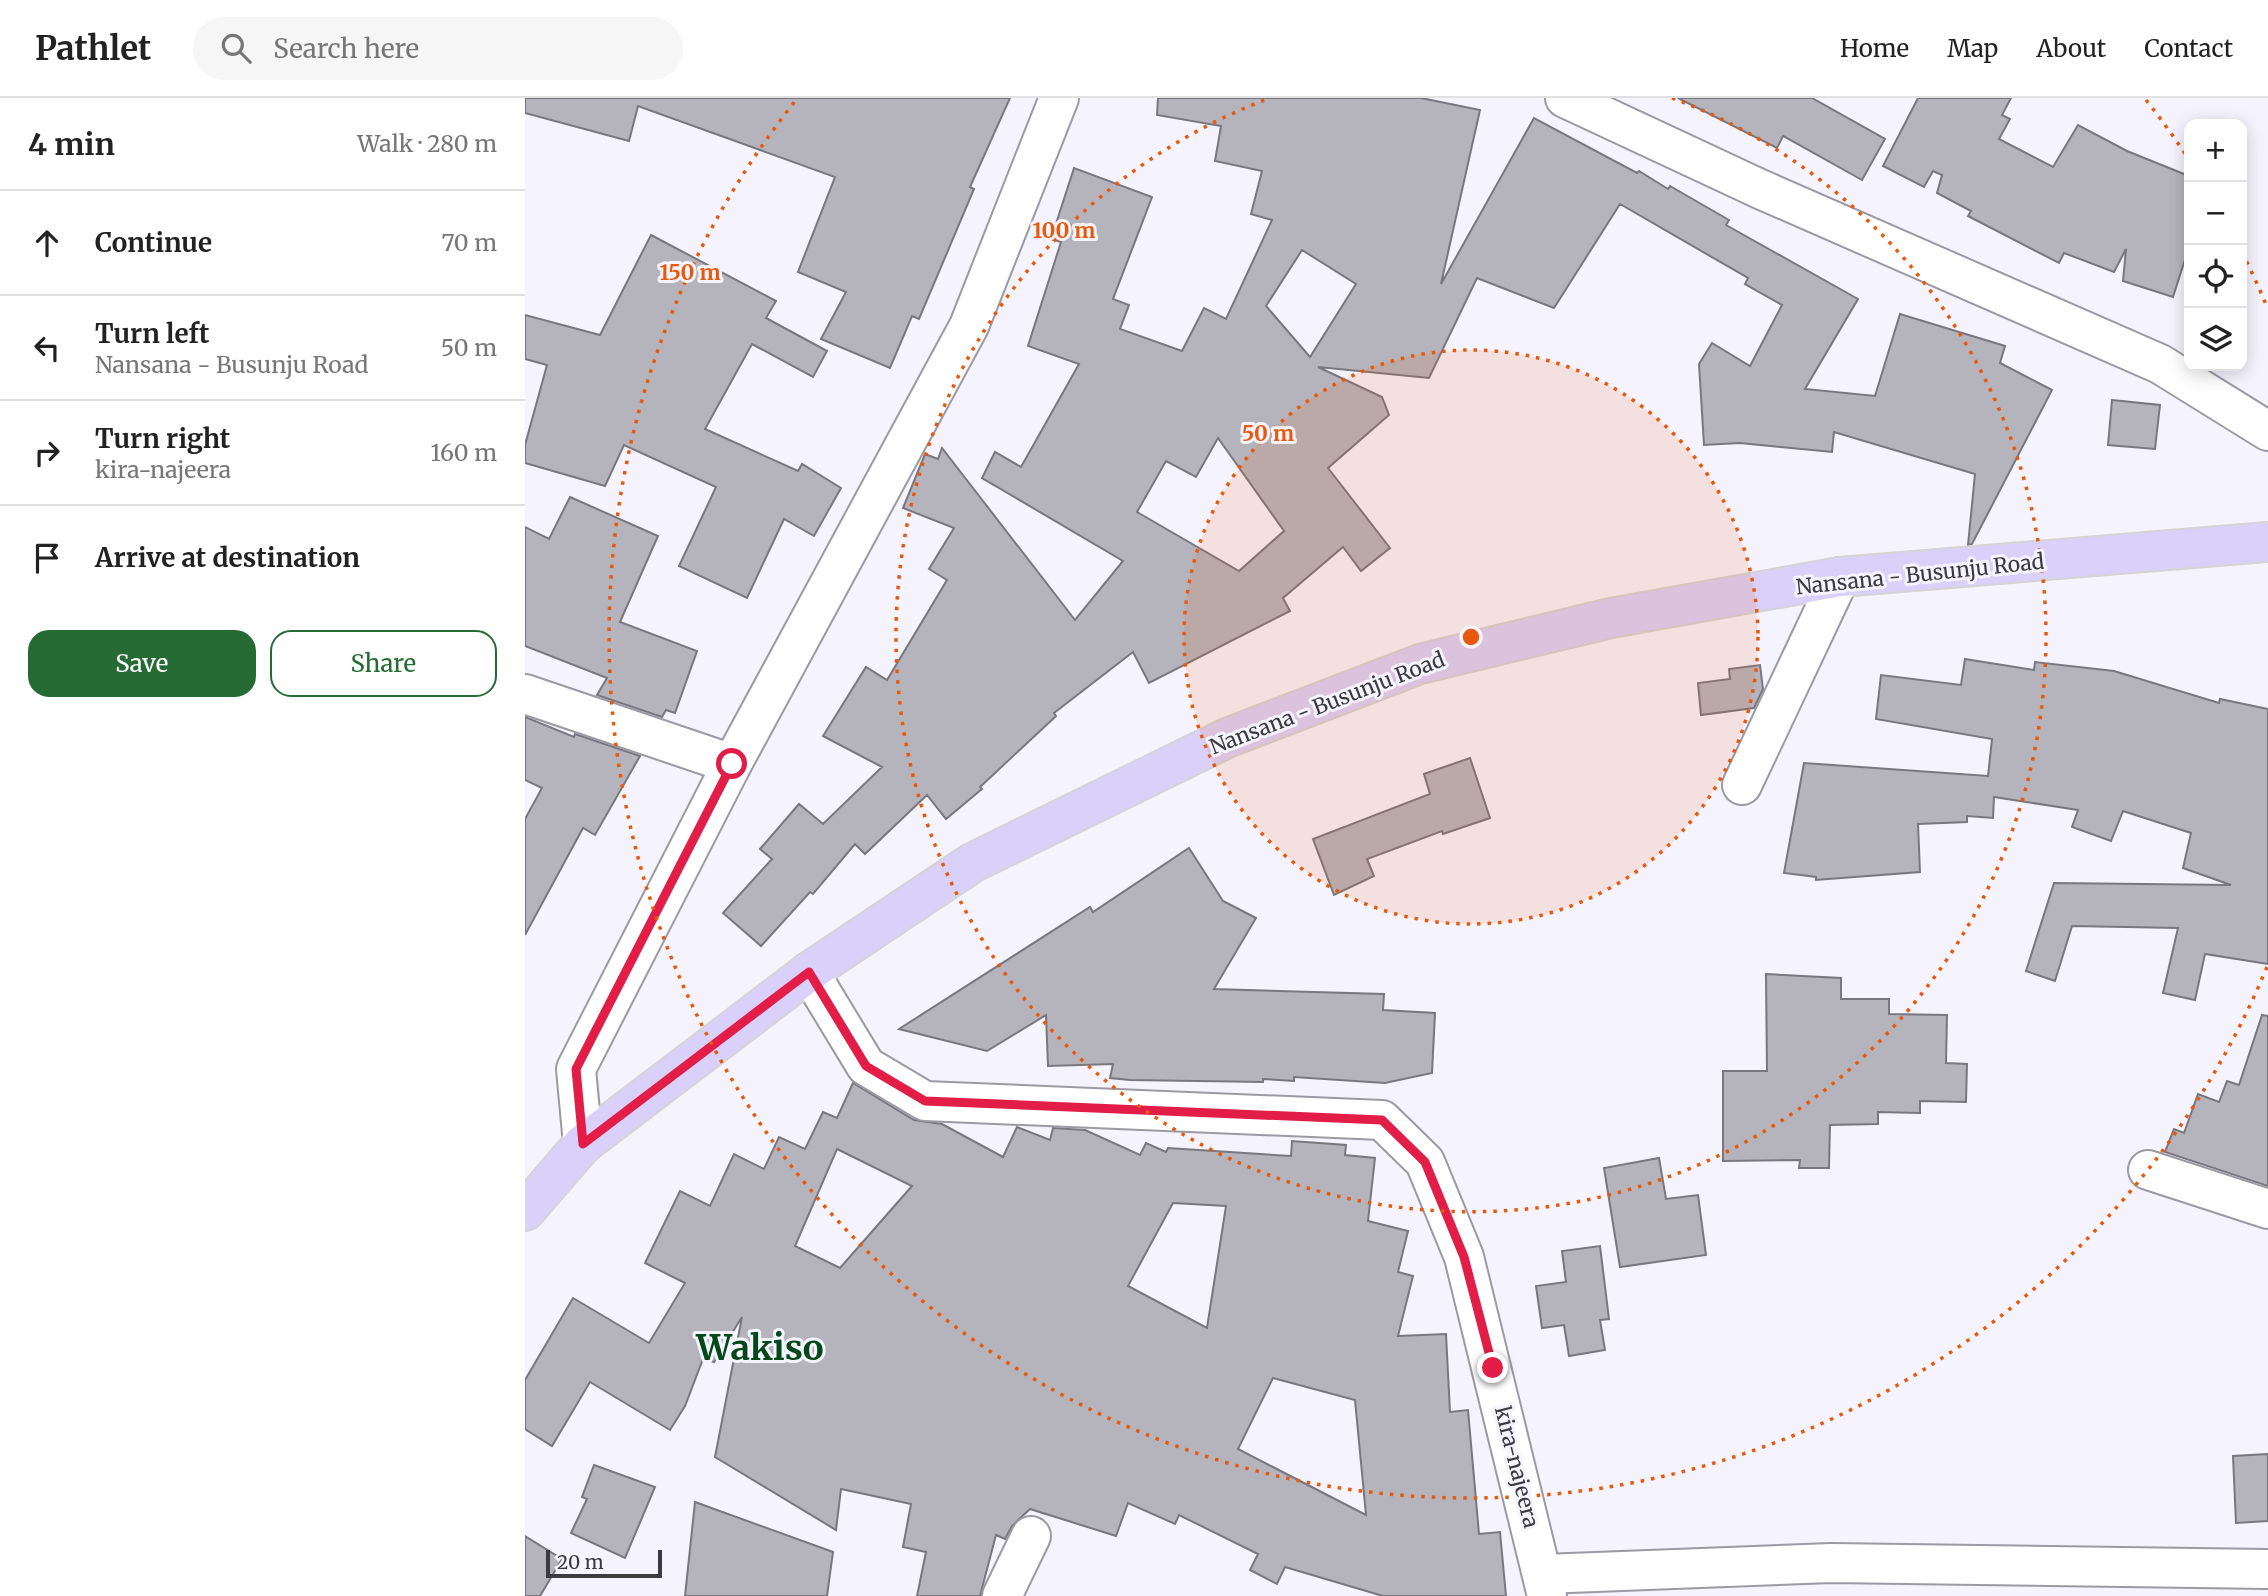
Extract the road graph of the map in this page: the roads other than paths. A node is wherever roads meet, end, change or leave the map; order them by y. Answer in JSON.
{"nodes":[{"id":1,"x":1059,"y":98,"type":"edge"},
{"id":2,"x":1565,"y":98,"type":"edge"},
{"id":3,"x":2268,"y":431,"type":"edge"},
{"id":4,"x":2268,"y":542,"type":"edge"},
{"id":5,"x":1840,"y":578,"type":"junction"},
{"id":6,"x":525,"y":694,"type":"edge"},
{"id":7,"x":732,"y":764,"type":"junction"},
{"id":8,"x":1742,"y":785,"type":"dead end"},
{"id":9,"x":809,"y":972,"type":"junction"},
{"id":10,"x":583,"y":1144,"type":"junction"},
{"id":11,"x":2148,"y":1170,"type":"dead end"},
{"id":12,"x":2268,"y":1209,"type":"edge"},
{"id":13,"x":525,"y":1211,"type":"edge"},
{"id":14,"x":1031,"y":1536,"type":"dead end"},
{"id":15,"x":2268,"y":1569,"type":"edge"},
{"id":16,"x":1545,"y":1585,"type":"edge"},
{"id":17,"x":1002,"y":1596,"type":"edge"}],
"edges":[{"from":1,"to":7,"type":"street"},
{"from":2,"to":3,"type":"street"},
{"from":4,"to":5,"type":"main road","name":"Nansana - Busunju Road"},
{"from":5,"to":8,"type":"street"},
{"from":5,"to":9,"type":"main road","name":"Nansana - Busunju Road"},
{"from":6,"to":7,"type":"street"},
{"from":7,"to":10,"type":"street"},
{"from":9,"to":10,"type":"main road","name":"Nansana - Busunju Road"},
{"from":9,"to":16,"type":"street","name":"kira-najeera"},
{"from":10,"to":13,"type":"main road","name":"Nansana - Busunju Road"},
{"from":11,"to":12,"type":"street"},
{"from":14,"to":17,"type":"street"},
{"from":15,"to":16,"type":"street"}]}
